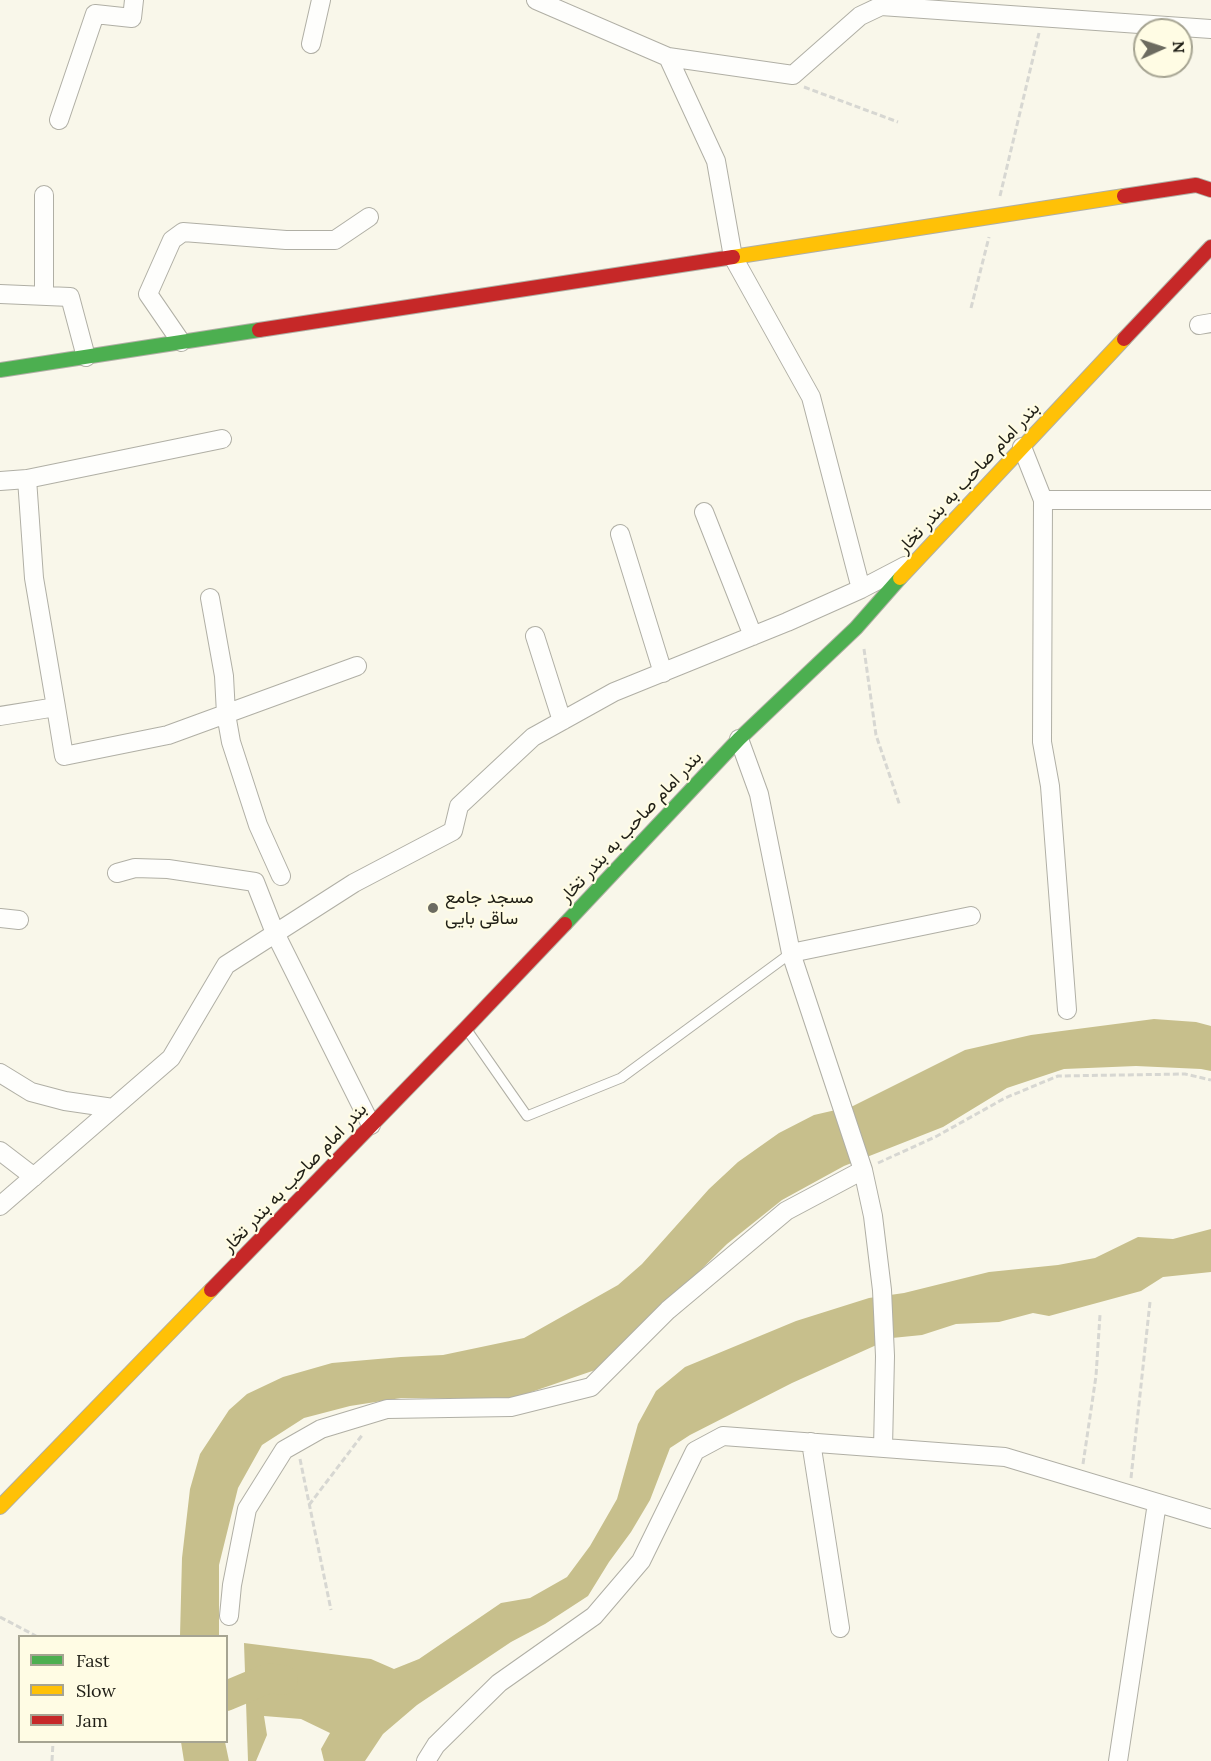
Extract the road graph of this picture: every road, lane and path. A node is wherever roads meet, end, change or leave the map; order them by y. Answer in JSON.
{"nodes":[{"id":1,"x":134,"y":0,"type":"edge"},
{"id":2,"x":321,"y":0,"type":"edge"},
{"id":3,"x":536,"y":0,"type":"edge"},
{"id":4,"x":861,"y":0,"type":"edge"},
{"id":5,"x":882,"y":3,"type":"edge"},
{"id":6,"x":1043,"y":18,"type":"junction"},
{"id":7,"x":1211,"y":29,"type":"edge"},
{"id":8,"x":311,"y":44,"type":"dead end"},
{"id":9,"x":668,"y":57,"type":"junction"},
{"id":10,"x":793,"y":75,"type":"junction"},
{"id":11,"x":59,"y":120,"type":"dead end"},
{"id":12,"x":898,"y":122,"type":"dead end"},
{"id":13,"x":1211,"y":190,"type":"edge"},
{"id":14,"x":44,"y":195,"type":"dead end"},
{"id":15,"x":995,"y":216,"type":"junction"},
{"id":16,"x":369,"y":217,"type":"dead end"},
{"id":17,"x":1211,"y":247,"type":"edge"},
{"id":18,"x":732,"y":257,"type":"junction"},
{"id":19,"x":0,"y":294,"type":"edge"},
{"id":20,"x":44,"y":296,"type":"junction"},
{"id":21,"x":971,"y":308,"type":"dead end"},
{"id":22,"x":180,"y":342,"type":"junction"},
{"id":23,"x":86,"y":357,"type":"junction"},
{"id":24,"x":0,"y":370,"type":"edge"},
{"id":25,"x":222,"y":439,"type":"dead end"},
{"id":26,"x":1022,"y":447,"type":"junction"},
{"id":27,"x":27,"y":479,"type":"junction"},
{"id":28,"x":0,"y":481,"type":"edge"},
{"id":29,"x":1043,"y":500,"type":"junction"},
{"id":30,"x":1211,"y":500,"type":"edge"},
{"id":31,"x":704,"y":512,"type":"dead end"},
{"id":32,"x":620,"y":534,"type":"dead end"},
{"id":33,"x":914,"y":562,"type":"junction"},
{"id":34,"x":861,"y":589,"type":"junction"},
{"id":35,"x":210,"y":598,"type":"dead end"},
{"id":36,"x":856,"y":628,"type":"junction"},
{"id":37,"x":535,"y":636,"type":"dead end"},
{"id":38,"x":753,"y":636,"type":"junction"},
{"id":39,"x":357,"y":666,"type":"dead end"},
{"id":40,"x":663,"y":673,"type":"junction"},
{"id":41,"x":56,"y":707,"type":"junction"},
{"id":42,"x":226,"y":714,"type":"junction"},
{"id":43,"x":0,"y":716,"type":"edge"},
{"id":44,"x":562,"y":721,"type":"junction"},
{"id":45,"x":739,"y":739,"type":"junction"},
{"id":46,"x":900,"y":806,"type":"dead end"},
{"id":47,"x":117,"y":873,"type":"dead end"},
{"id":48,"x":281,"y":876,"type":"dead end"},
{"id":49,"x":971,"y":916,"type":"dead end"},
{"id":50,"x":0,"y":918,"type":"edge"},
{"id":51,"x":19,"y":920,"type":"dead end"},
{"id":52,"x":275,"y":933,"type":"junction"},
{"id":53,"x":792,"y":953,"type":"junction"},
{"id":54,"x":1067,"y":1010,"type":"dead end"},
{"id":55,"x":466,"y":1028,"type":"junction"},
{"id":56,"x":0,"y":1073,"type":"edge"},
{"id":57,"x":1211,"y":1080,"type":"edge"},
{"id":58,"x":113,"y":1108,"type":"junction"},
{"id":59,"x":371,"y":1125,"type":"junction"},
{"id":60,"x":0,"y":1151,"type":"edge"},
{"id":61,"x":863,"y":1170,"type":"junction"},
{"id":62,"x":34,"y":1177,"type":"junction"},
{"id":63,"x":0,"y":1206,"type":"edge"},
{"id":64,"x":1150,"y":1302,"type":"dead end"},
{"id":65,"x":1100,"y":1315,"type":"dead end"},
{"id":66,"x":380,"y":1411,"type":"junction"},
{"id":67,"x":811,"y":1442,"type":"junction"},
{"id":68,"x":297,"y":1443,"type":"junction"},
{"id":69,"x":883,"y":1448,"type":"junction"},
{"id":70,"x":1081,"y":1480,"type":"junction"},
{"id":71,"x":1129,"y":1495,"type":"junction"},
{"id":72,"x":1156,"y":1503,"type":"junction"},
{"id":73,"x":309,"y":1505,"type":"junction"},
{"id":74,"x":0,"y":1507,"type":"edge"},
{"id":75,"x":1211,"y":1519,"type":"edge"},
{"id":76,"x":331,"y":1610,"type":"dead end"},
{"id":77,"x":229,"y":1616,"type":"dead end"},
{"id":78,"x":0,"y":1617,"type":"edge"},
{"id":79,"x":840,"y":1628,"type":"dead end"},
{"id":80,"x":34,"y":1635,"type":"edge"},
{"id":81,"x":53,"y":1743,"type":"edge"},
{"id":82,"x":52,"y":1761,"type":"edge"},
{"id":83,"x":426,"y":1761,"type":"edge"},
{"id":84,"x":1119,"y":1761,"type":"edge"}],
"edges":[{"from":1,"to":11,"type":"street"},
{"from":2,"to":8,"type":"street"},
{"from":3,"to":9,"type":"street"},
{"from":4,"to":5,"type":"street"},
{"from":5,"to":6,"type":"street"},
{"from":5,"to":10,"type":"street"},
{"from":6,"to":7,"type":"street"},
{"from":6,"to":15,"type":"path"},
{"from":9,"to":10,"type":"street"},
{"from":9,"to":18,"type":"street"},
{"from":10,"to":12,"type":"path"},
{"from":13,"to":15,"type":"main road"},
{"from":14,"to":20,"type":"street"},
{"from":15,"to":18,"type":"main road"},
{"from":15,"to":21,"type":"path"},
{"from":16,"to":22,"type":"street"},
{"from":17,"to":26,"type":"main road","name":"بندر امام صاحب به بندر تخار"},
{"from":18,"to":22,"type":"main road"},
{"from":18,"to":34,"type":"street"},
{"from":19,"to":20,"type":"street"},
{"from":20,"to":23,"type":"street"},
{"from":22,"to":23,"type":"main road"},
{"from":23,"to":24,"type":"main road"},
{"from":25,"to":27,"type":"street"},
{"from":26,"to":29,"type":"street"},
{"from":26,"to":33,"type":"main road","name":"بندر امام صاحب به بندر تخار"},
{"from":27,"to":28,"type":"street"},
{"from":27,"to":41,"type":"street"},
{"from":29,"to":30,"type":"street"},
{"from":29,"to":54,"type":"street"},
{"from":31,"to":38,"type":"street"},
{"from":32,"to":40,"type":"street"},
{"from":33,"to":34,"type":"street"},
{"from":33,"to":36,"type":"main road","name":"بندر امام صاحب به بندر تخار"},
{"from":34,"to":38,"type":"street"},
{"from":35,"to":42,"type":"street"},
{"from":36,"to":45,"type":"main road","name":"بندر امام صاحب به بندر تخار"},
{"from":36,"to":46,"type":"path"},
{"from":37,"to":44,"type":"street"},
{"from":38,"to":40,"type":"street"},
{"from":39,"to":42,"type":"street"},
{"from":40,"to":44,"type":"street"},
{"from":41,"to":42,"type":"street"},
{"from":41,"to":43,"type":"street"},
{"from":42,"to":48,"type":"street"},
{"from":44,"to":52,"type":"street"},
{"from":45,"to":53,"type":"street"},
{"from":45,"to":55,"type":"main road","name":"بندر امام صاحب به بندر تخار"},
{"from":47,"to":52,"type":"street"},
{"from":49,"to":53,"type":"street"},
{"from":50,"to":51,"type":"street"},
{"from":52,"to":58,"type":"street"},
{"from":52,"to":59,"type":"street"},
{"from":53,"to":55,"type":"lane"},
{"from":53,"to":61,"type":"street"},
{"from":55,"to":59,"type":"main road","name":"بندر امام صاحب به بندر تخار"},
{"from":56,"to":58,"type":"street"},
{"from":57,"to":61,"type":"path"},
{"from":58,"to":62,"type":"street"},
{"from":59,"to":74,"type":"main road","name":"بندر امام صاحب به بندر تخار"},
{"from":60,"to":62,"type":"street"},
{"from":61,"to":66,"type":"street"},
{"from":61,"to":69,"type":"street"},
{"from":62,"to":63,"type":"street"},
{"from":64,"to":71,"type":"path"},
{"from":65,"to":70,"type":"path"},
{"from":66,"to":68,"type":"street"},
{"from":66,"to":73,"type":"path"},
{"from":67,"to":69,"type":"street"},
{"from":67,"to":79,"type":"street"},
{"from":67,"to":83,"type":"street"},
{"from":68,"to":73,"type":"path"},
{"from":68,"to":77,"type":"street"},
{"from":69,"to":70,"type":"street"},
{"from":70,"to":71,"type":"street"},
{"from":71,"to":72,"type":"street"},
{"from":72,"to":75,"type":"street"},
{"from":72,"to":84,"type":"street"},
{"from":73,"to":76,"type":"path"},
{"from":78,"to":80,"type":"path"},
{"from":81,"to":82,"type":"path"}]}
